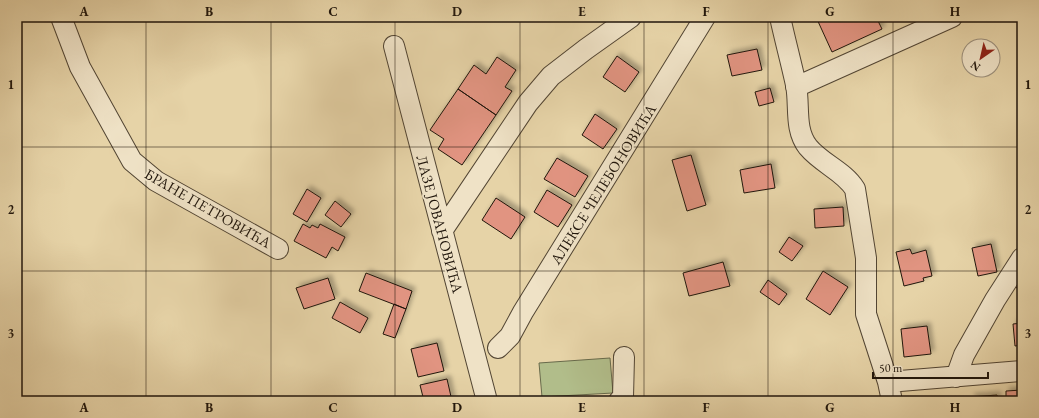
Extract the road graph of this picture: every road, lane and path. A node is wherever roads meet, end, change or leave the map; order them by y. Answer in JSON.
{"nodes":[{"id":1,"x":61,"y":17,"type":"edge"},
{"id":2,"x":631,"y":17,"type":"edge"},
{"id":3,"x":705,"y":17,"type":"edge"},
{"id":4,"x":780,"y":17,"type":"edge"},
{"id":5,"x":952,"y":17,"type":"edge"},
{"id":6,"x":394,"y":46,"type":"dead end"},
{"id":7,"x":796,"y":87,"type":"junction"},
{"id":8,"x":442,"y":231,"type":"junction"},
{"id":9,"x":278,"y":249,"type":"dead end"},
{"id":10,"x":1022,"y":258,"type":"edge"},
{"id":11,"x":498,"y":348,"type":"dead end"},
{"id":12,"x":624,"y":357,"type":"dead end"},
{"id":13,"x":1022,"y":371,"type":"edge"},
{"id":14,"x":956,"y":377,"type":"junction"},
{"id":15,"x":890,"y":392,"type":"edge"},
{"id":16,"x":487,"y":401,"type":"edge"},
{"id":17,"x":619,"y":401,"type":"edge"}],
"edges":[{"from":1,"to":9,"type":"street","name":"БРАНЕ ПЕТРОВИЋА"},
{"from":2,"to":8,"type":"street"},
{"from":3,"to":11,"type":"street","name":"АЛЕКСЕ ЧЕЛЕБОНОВИЋА"},
{"from":4,"to":7,"type":"street"},
{"from":5,"to":7,"type":"street"},
{"from":6,"to":8,"type":"street","name":"ЛАЗЕ ЈОВАНОВИЋА"},
{"from":7,"to":15,"type":"street"},
{"from":8,"to":16,"type":"street","name":"ЛАЗЕ ЈОВАНОВИЋА"},
{"from":10,"to":14,"type":"street"},
{"from":12,"to":17,"type":"street"},
{"from":13,"to":14,"type":"street"},
{"from":14,"to":15,"type":"street"}]}
